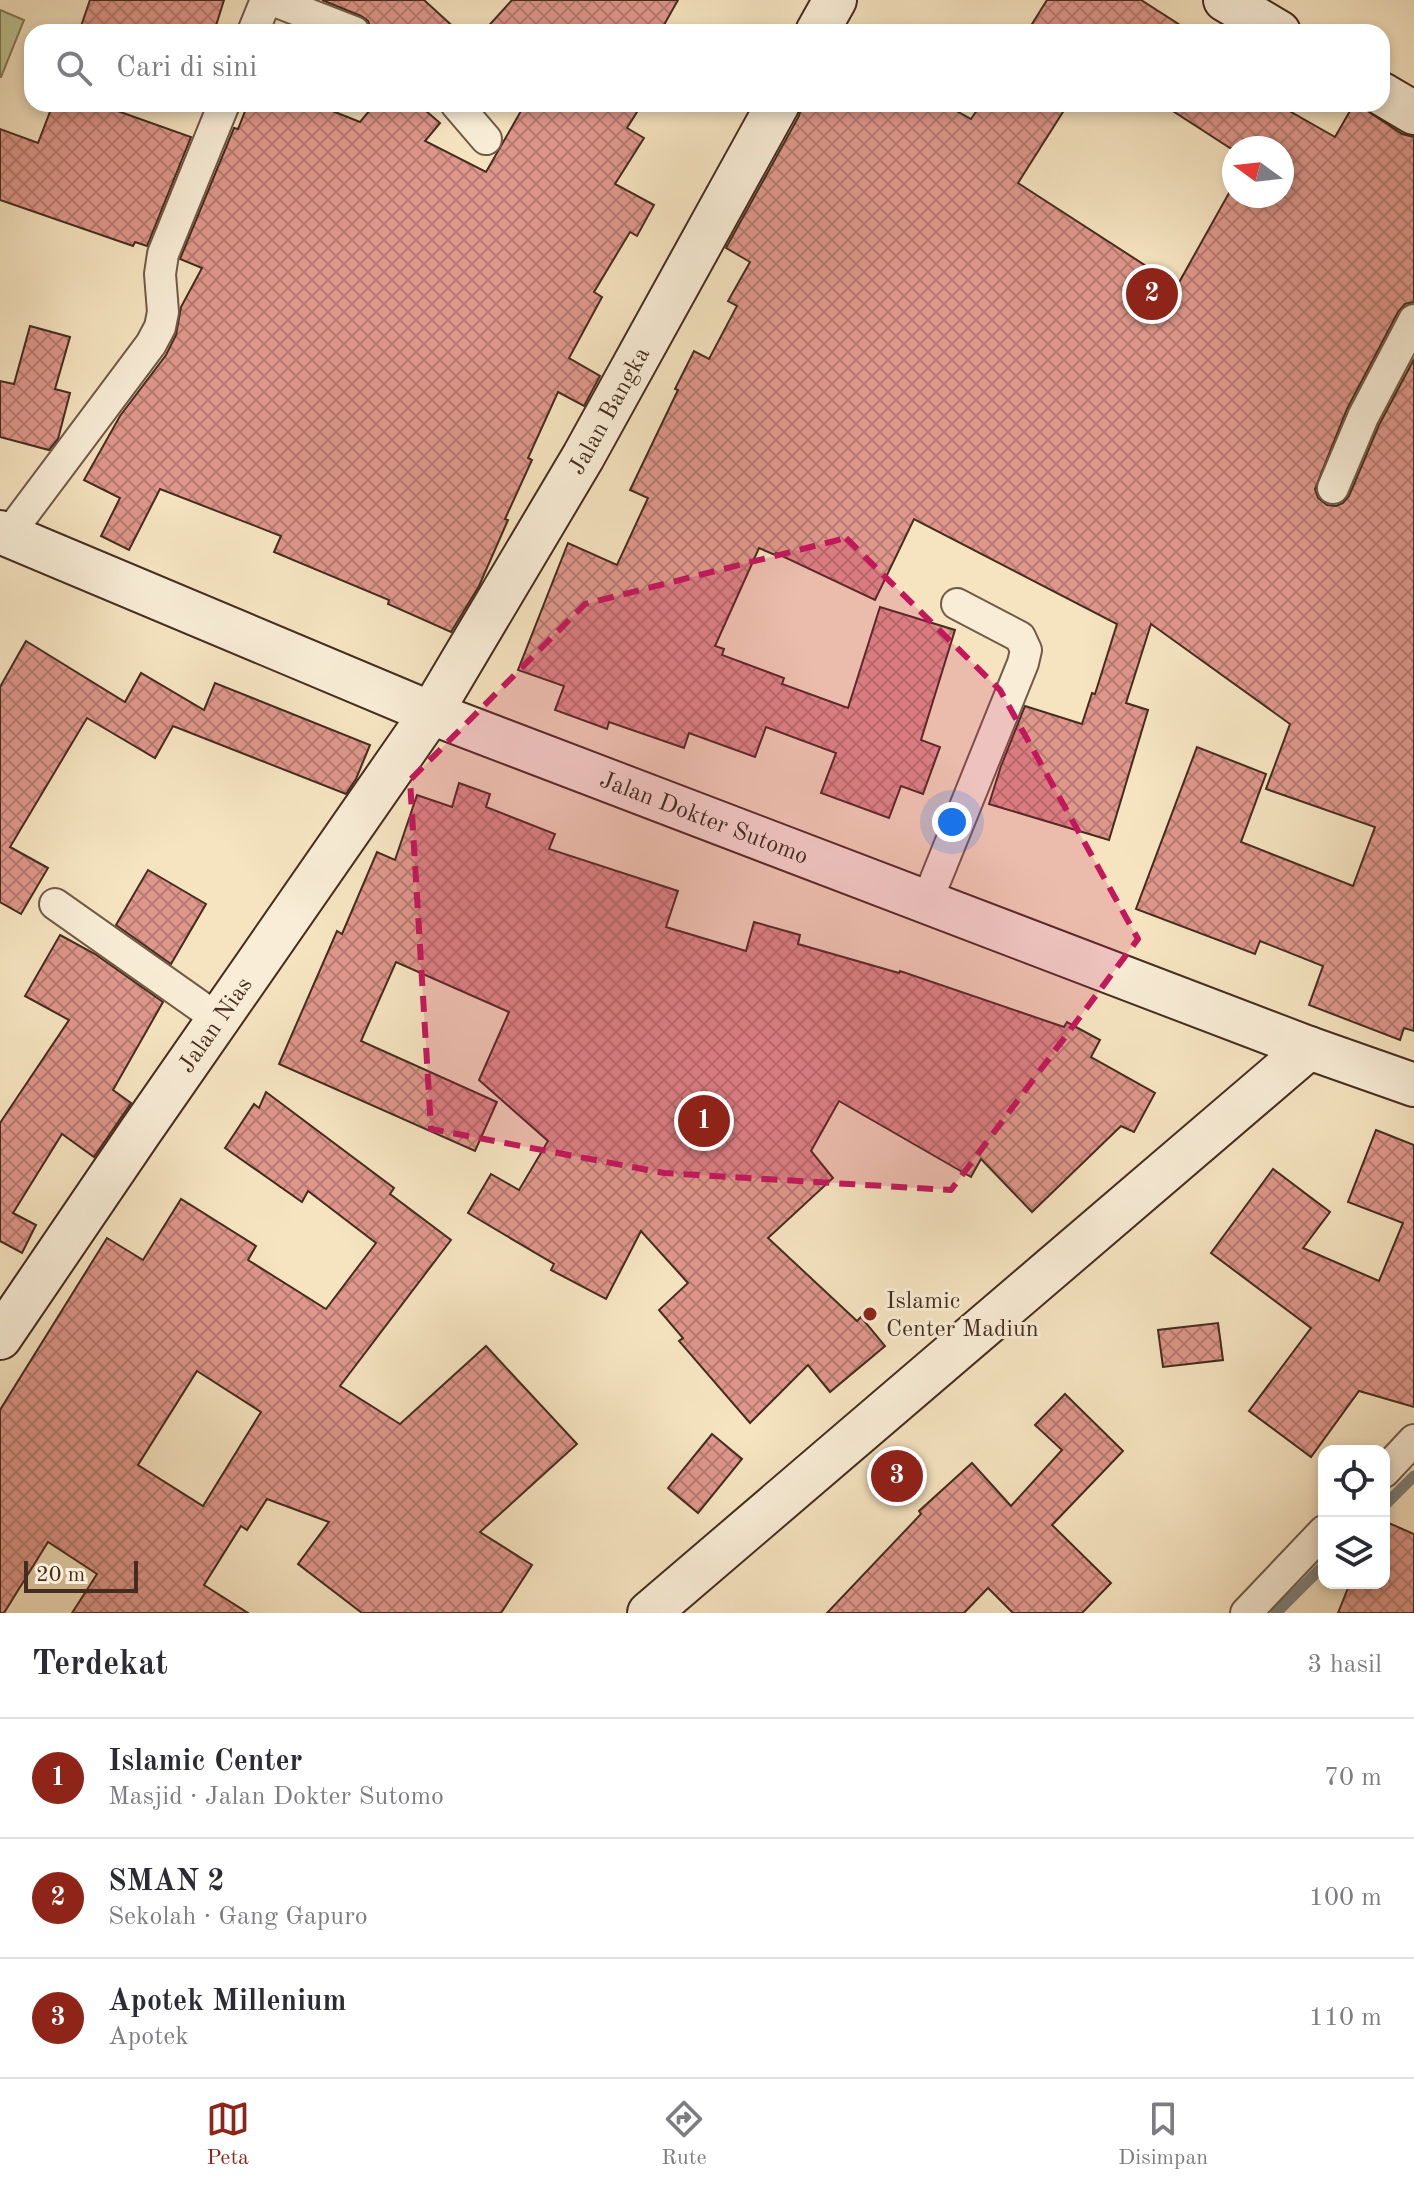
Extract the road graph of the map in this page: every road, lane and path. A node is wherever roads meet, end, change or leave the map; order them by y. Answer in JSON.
{"nodes":[{"id":1,"x":269,"y":0,"type":"edge"},
{"id":2,"x":835,"y":0,"type":"edge"},
{"id":3,"x":1225,"y":0,"type":"edge"},
{"id":4,"x":257,"y":24,"type":"edge"},
{"id":5,"x":333,"y":24,"type":"edge"},
{"id":6,"x":822,"y":24,"type":"edge"},
{"id":7,"x":1266,"y":24,"type":"edge"},
{"id":8,"x":1390,"y":99,"type":"edge"},
{"id":9,"x":221,"y":112,"type":"edge"},
{"id":10,"x":463,"y":112,"type":"edge"},
{"id":11,"x":774,"y":112,"type":"edge"},
{"id":12,"x":1414,"y":113,"type":"edge"},
{"id":13,"x":486,"y":139,"type":"dead end"},
{"id":14,"x":1414,"y":320,"type":"edge"},
{"id":15,"x":1333,"y":488,"type":"dead end"},
{"id":16,"x":4,"y":534,"type":"edge"},
{"id":17,"x":957,"y":604,"type":"dead end"},
{"id":18,"x":431,"y":713,"type":"junction"},
{"id":19,"x":927,"y":901,"type":"junction"},
{"id":20,"x":55,"y":904,"type":"dead end"},
{"id":21,"x":218,"y":1019,"type":"junction"},
{"id":22,"x":1309,"y":1048,"type":"junction"},
{"id":23,"x":1414,"y":1085,"type":"edge"},
{"id":24,"x":0,"y":1338,"type":"edge"},
{"id":25,"x":1414,"y":1440,"type":"edge"},
{"id":26,"x":1390,"y":1466,"type":"edge"},
{"id":27,"x":1318,"y":1537,"type":"edge"},
{"id":28,"x":649,"y":1613,"type":"edge"},
{"id":29,"x":1246,"y":1613,"type":"edge"}],
"edges":[{"from":1,"to":4,"type":"street"},
{"from":1,"to":5,"type":"street"},
{"from":2,"to":6,"type":"main road"},
{"from":3,"to":7,"type":"main road"},
{"from":8,"to":12,"type":"main road"},
{"from":9,"to":16,"type":"street"},
{"from":10,"to":13,"type":"street"},
{"from":11,"to":18,"type":"main road","name":"Jalan Bangka"},
{"from":14,"to":15,"type":"street"},
{"from":16,"to":18,"type":"main road","name":"Jalan Dokter Sutomo"},
{"from":17,"to":19,"type":"street"},
{"from":18,"to":19,"type":"main road","name":"Jalan Dokter Sutomo"},
{"from":18,"to":21,"type":"main road","name":"Jalan Nias"},
{"from":19,"to":22,"type":"main road","name":"Jalan Dokter Sutomo"},
{"from":20,"to":21,"type":"street"},
{"from":21,"to":24,"type":"main road","name":"Jalan Nias"},
{"from":22,"to":23,"type":"main road","name":"Jalan Dokter Sutomo"},
{"from":22,"to":28,"type":"main road"},
{"from":25,"to":26,"type":"street"},
{"from":27,"to":29,"type":"street"}]}
